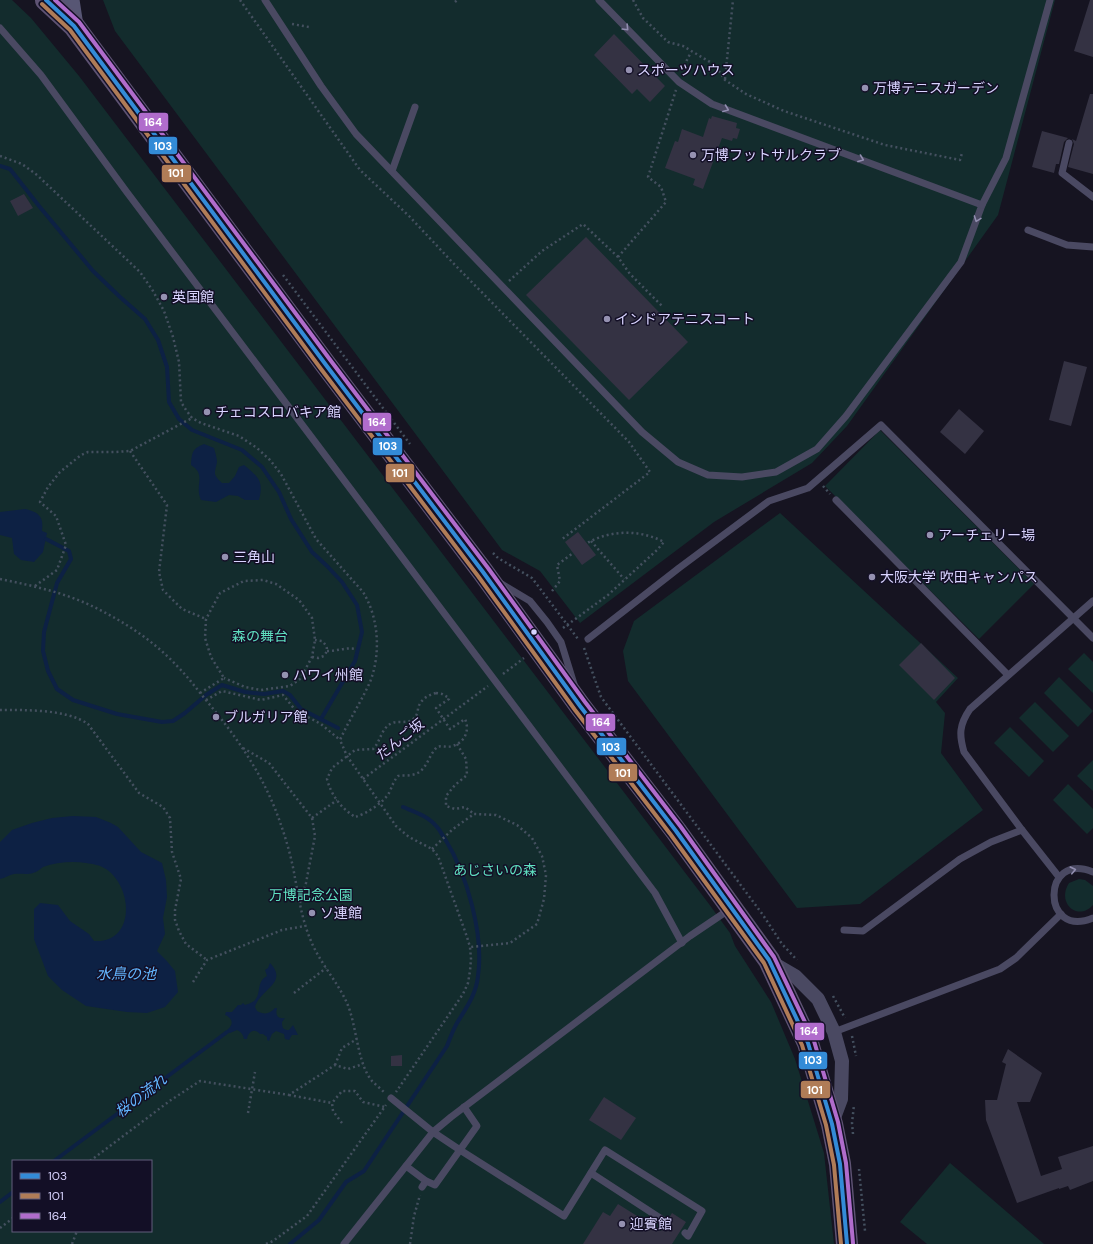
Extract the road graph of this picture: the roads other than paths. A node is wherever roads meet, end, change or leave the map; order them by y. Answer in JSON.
{"nodes":[{"id":1,"x":46,"y":0,"type":"edge"},
{"id":2,"x":70,"y":0,"type":"edge"},
{"id":3,"x":265,"y":0,"type":"edge"},
{"id":4,"x":599,"y":0,"type":"edge"},
{"id":5,"x":1050,"y":0,"type":"edge"},
{"id":6,"x":74,"y":26,"type":"junction"},
{"id":7,"x":0,"y":28,"type":"edge"},
{"id":8,"x":415,"y":107,"type":"dead end"},
{"id":9,"x":1069,"y":143,"type":"dead end"},
{"id":10,"x":392,"y":171,"type":"junction"},
{"id":11,"x":1093,"y":197,"type":"edge"},
{"id":12,"x":982,"y":205,"type":"junction"},
{"id":13,"x":1028,"y":230,"type":"dead end"},
{"id":14,"x":1093,"y":246,"type":"edge"},
{"id":15,"x":836,"y":500,"type":"road end"},
{"id":16,"x":1093,"y":601,"type":"edge"},
{"id":17,"x":1073,"y":618,"type":"junction"},
{"id":18,"x":1093,"y":638,"type":"edge"},
{"id":19,"x":588,"y":639,"type":"dead end"},
{"id":20,"x":1008,"y":675,"type":"junction"},
{"id":21,"x":1022,"y":830,"type":"junction"},
{"id":22,"x":1093,"y":872,"type":"edge"},
{"id":23,"x":1059,"y":877,"type":"junction"},
{"id":24,"x":732,"y":908,"type":"junction"},
{"id":25,"x":1061,"y":914,"type":"junction"},
{"id":26,"x":1093,"y":918,"type":"edge"},
{"id":27,"x":844,"y":930,"type":"dead end"},
{"id":28,"x":682,"y":943,"type":"junction"},
{"id":29,"x":769,"y":960,"type":"junction"},
{"id":30,"x":834,"y":1032,"type":"junction"},
{"id":31,"x":391,"y":1098,"type":"road end"},
{"id":32,"x":464,"y":1107,"type":"junction"},
{"id":33,"x":832,"y":1124,"type":"junction"},
{"id":34,"x":433,"y":1132,"type":"junction"},
{"id":35,"x":460,"y":1150,"type":"junction"},
{"id":36,"x":406,"y":1166,"type":"junction"},
{"id":37,"x":591,"y":1173,"type":"junction"},
{"id":38,"x":663,"y":1220,"type":"dead end"},
{"id":39,"x":685,"y":1234,"type":"dead end"},
{"id":40,"x":344,"y":1244,"type":"edge"},
{"id":41,"x":847,"y":1244,"type":"edge"}],
"edges":[{"from":1,"to":6,"type":"main road"},
{"from":2,"to":6,"type":"main road"},
{"from":3,"to":10,"type":"lane"},
{"from":4,"to":12,"type":"lane","one_way":true},
{"from":5,"to":12,"type":"lane"},
{"from":6,"to":24,"type":"main road"},
{"from":7,"to":28,"type":"lane"},
{"from":8,"to":10,"type":"lane"},
{"from":9,"to":11,"type":"lane"},
{"from":12,"to":10,"type":"lane","one_way":true},
{"from":13,"to":14,"type":"lane"},
{"from":15,"to":20,"type":"lane"},
{"from":16,"to":17,"type":"lane"},
{"from":17,"to":18,"type":"lane"},
{"from":17,"to":19,"type":"lane"},
{"from":17,"to":20,"type":"lane"},
{"from":20,"to":21,"type":"lane"},
{"from":21,"to":23,"type":"lane"},
{"from":21,"to":27,"type":"lane"},
{"from":23,"to":22,"type":"lane","one_way":true},
{"from":23,"to":25,"type":"lane"},
{"from":24,"to":28,"type":"lane"},
{"from":24,"to":29,"type":"main road"},
{"from":25,"to":26,"type":"lane"},
{"from":25,"to":30,"type":"lane"},
{"from":28,"to":32,"type":"lane"},
{"from":29,"to":30,"type":"street"},
{"from":29,"to":33,"type":"main road"},
{"from":30,"to":33,"type":"street"},
{"from":31,"to":34,"type":"lane"},
{"from":32,"to":34,"type":"lane"},
{"from":32,"to":35,"type":"lane"},
{"from":33,"to":41,"type":"main road"},
{"from":34,"to":35,"type":"lane"},
{"from":34,"to":36,"type":"lane"},
{"from":35,"to":36,"type":"lane"},
{"from":35,"to":37,"type":"lane"},
{"from":36,"to":40,"type":"lane"},
{"from":37,"to":38,"type":"lane"},
{"from":37,"to":39,"type":"lane"}]}
